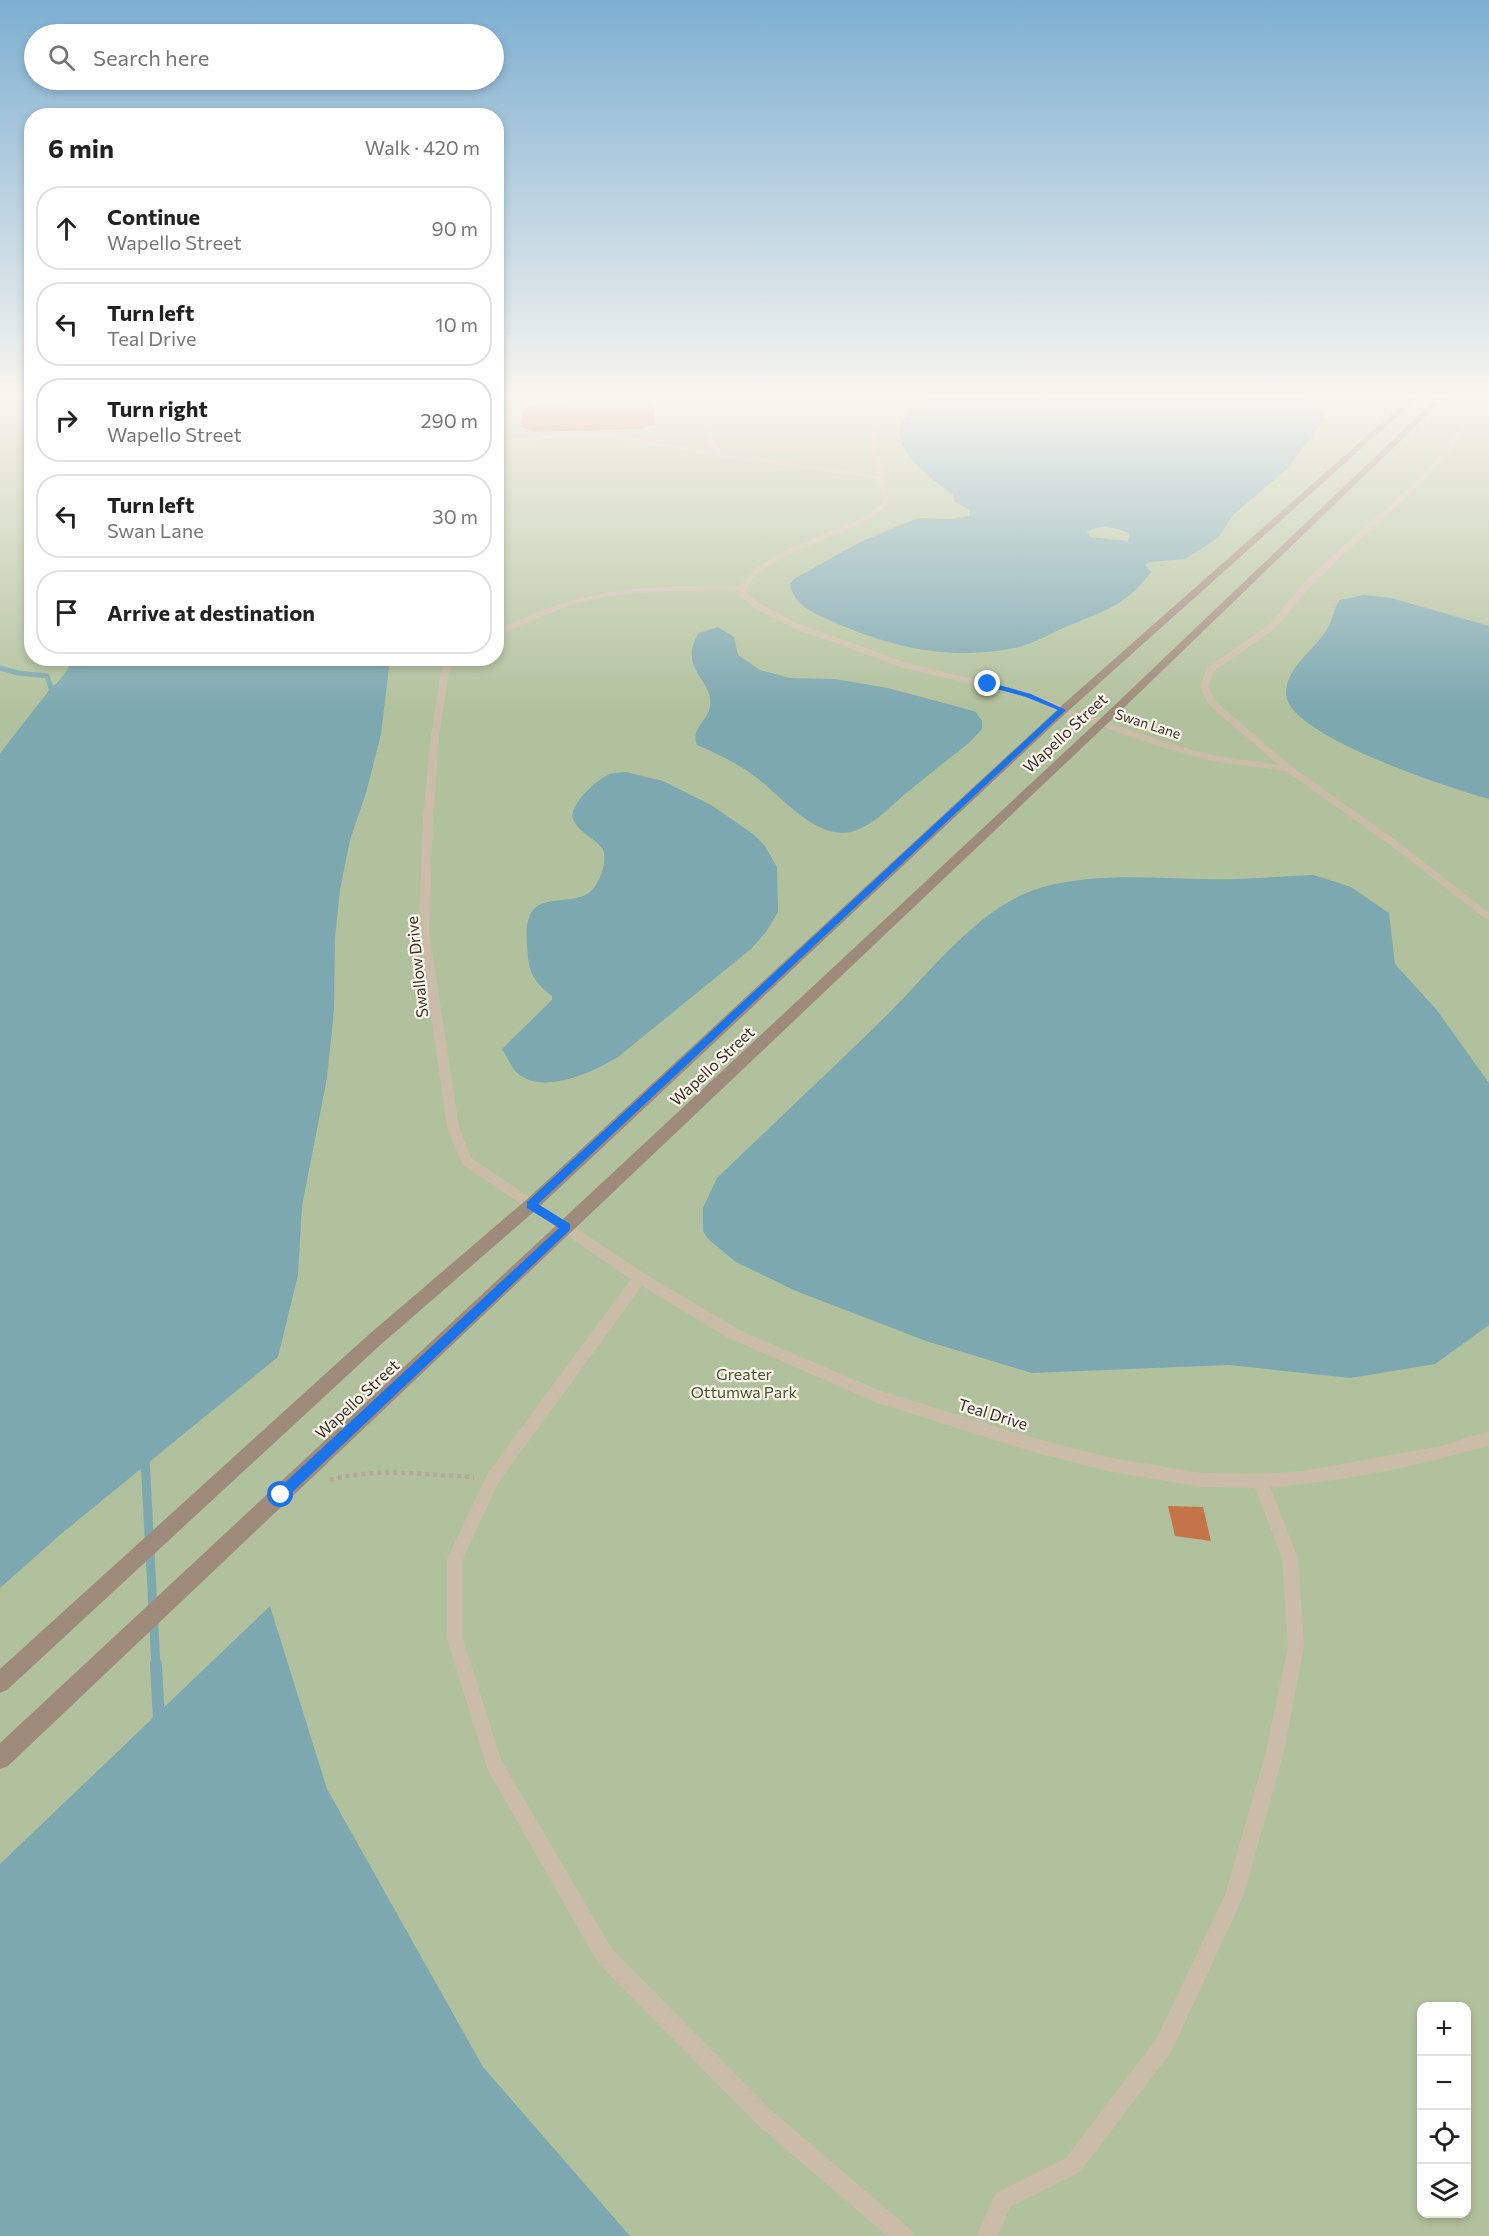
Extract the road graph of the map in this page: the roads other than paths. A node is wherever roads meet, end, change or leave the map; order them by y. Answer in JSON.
{"nodes":[{"id":1,"x":885,"y":500,"type":"edge"},
{"id":2,"x":1298,"y":500,"type":"edge"},
{"id":3,"x":1333,"y":500,"type":"edge"},
{"id":4,"x":1399,"y":500,"type":"edge"},
{"id":5,"x":743,"y":588,"type":"junction"},
{"id":6,"x":504,"y":629,"type":"edge"},
{"id":7,"x":445,"y":666,"type":"edge"},
{"id":8,"x":1063,"y":710,"type":"junction"},
{"id":9,"x":1102,"y":723,"type":"junction"},
{"id":10,"x":1289,"y":769,"type":"junction"},
{"id":11,"x":1489,"y":918,"type":"edge"},
{"id":12,"x":531,"y":1205,"type":"junction"},
{"id":13,"x":567,"y":1227,"type":"junction"},
{"id":14,"x":640,"y":1278,"type":"junction"},
{"id":15,"x":1489,"y":1438,"type":"edge"},
{"id":16,"x":1260,"y":1481,"type":"junction"},
{"id":17,"x":0,"y":1683,"type":"edge"},
{"id":18,"x":0,"y":1758,"type":"edge"},
{"id":19,"x":903,"y":2236,"type":"edge"},
{"id":20,"x":987,"y":2236,"type":"edge"}],
"edges":[{"from":1,"to":5,"type":"lane"},
{"from":2,"to":8,"type":"main road","name":"Wapello Street"},
{"from":3,"to":9,"type":"main road","name":"Wapello Street"},
{"from":4,"to":10,"type":"lane"},
{"from":5,"to":6,"type":"lane"},
{"from":5,"to":8,"type":"lane","name":"Swan Lane"},
{"from":7,"to":12,"type":"lane","name":"Swallow Drive"},
{"from":8,"to":9,"type":"lane","name":"Swan Lane"},
{"from":8,"to":12,"type":"main road","name":"Wapello Street"},
{"from":9,"to":10,"type":"lane","name":"Swan Lane"},
{"from":9,"to":13,"type":"main road","name":"Wapello Street"},
{"from":10,"to":11,"type":"lane","name":"Swan Lane"},
{"from":12,"to":13,"type":"lane","name":"Teal Drive"},
{"from":12,"to":17,"type":"main road","name":"Wapello Street"},
{"from":13,"to":14,"type":"lane","name":"Teal Drive"},
{"from":13,"to":18,"type":"main road","name":"Wapello Street"},
{"from":14,"to":16,"type":"lane","name":"Teal Drive"},
{"from":14,"to":19,"type":"lane"},
{"from":15,"to":16,"type":"lane","name":"Teal Drive"},
{"from":16,"to":20,"type":"lane"}]}
